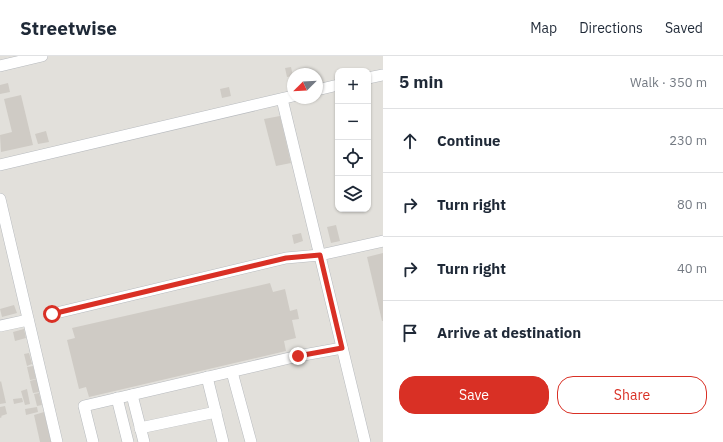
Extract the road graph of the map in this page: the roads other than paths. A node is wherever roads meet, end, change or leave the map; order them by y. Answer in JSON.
{"nodes":[{"id":1,"x":42,"y":56,"type":"edge"},
{"id":2,"x":0,"y":66,"type":"edge"},
{"id":3,"x":383,"y":75,"type":"edge"},
{"id":4,"x":371,"y":77,"type":"edge"},
{"id":5,"x":335,"y":86,"type":"edge"},
{"id":6,"x":323,"y":89,"type":"edge"},
{"id":7,"x":287,"y":97,"type":"edge"},
{"id":8,"x":282,"y":98,"type":"junction"},
{"id":9,"x":0,"y":165,"type":"edge"},
{"id":10,"x":0,"y":199,"type":"edge"},
{"id":11,"x":383,"y":241,"type":"edge"},
{"id":12,"x":320,"y":255,"type":"junction"},
{"id":13,"x":52,"y":314,"type":"dead end"},
{"id":14,"x":28,"y":320,"type":"junction"},
{"id":15,"x":0,"y":326,"type":"edge"},
{"id":16,"x":342,"y":348,"type":"junction"},
{"id":17,"x":232,"y":372,"type":"junction"},
{"id":18,"x":207,"y":377,"type":"junction"},
{"id":19,"x":132,"y":395,"type":"junction"},
{"id":20,"x":118,"y":398,"type":"junction"},
{"id":21,"x":216,"y":412,"type":"junction"},
{"id":22,"x":140,"y":428,"type":"junction"},
{"id":23,"x":57,"y":442,"type":"edge"},
{"id":24,"x":93,"y":442,"type":"edge"},
{"id":25,"x":128,"y":442,"type":"edge"},
{"id":26,"x":144,"y":442,"type":"edge"},
{"id":27,"x":223,"y":442,"type":"edge"},
{"id":28,"x":251,"y":442,"type":"edge"},
{"id":29,"x":365,"y":442,"type":"edge"}],
"edges":[{"from":1,"to":2,"type":"lane"},
{"from":3,"to":4,"type":"lane"},
{"from":5,"to":6,"type":"lane"},
{"from":7,"to":8,"type":"lane"},
{"from":8,"to":9,"type":"lane"},
{"from":8,"to":12,"type":"lane"},
{"from":10,"to":14,"type":"lane"},
{"from":11,"to":12,"type":"lane"},
{"from":12,"to":13,"type":"lane"},
{"from":12,"to":16,"type":"lane"},
{"from":14,"to":15,"type":"lane"},
{"from":14,"to":23,"type":"lane"},
{"from":16,"to":17,"type":"lane"},
{"from":16,"to":29,"type":"lane"},
{"from":17,"to":18,"type":"lane"},
{"from":17,"to":28,"type":"lane"},
{"from":18,"to":19,"type":"lane"},
{"from":18,"to":21,"type":"lane"},
{"from":19,"to":20,"type":"lane"},
{"from":19,"to":22,"type":"lane"},
{"from":20,"to":24,"type":"lane"},
{"from":20,"to":25,"type":"lane"},
{"from":21,"to":22,"type":"lane"},
{"from":21,"to":27,"type":"lane"},
{"from":22,"to":26,"type":"lane"}]}
